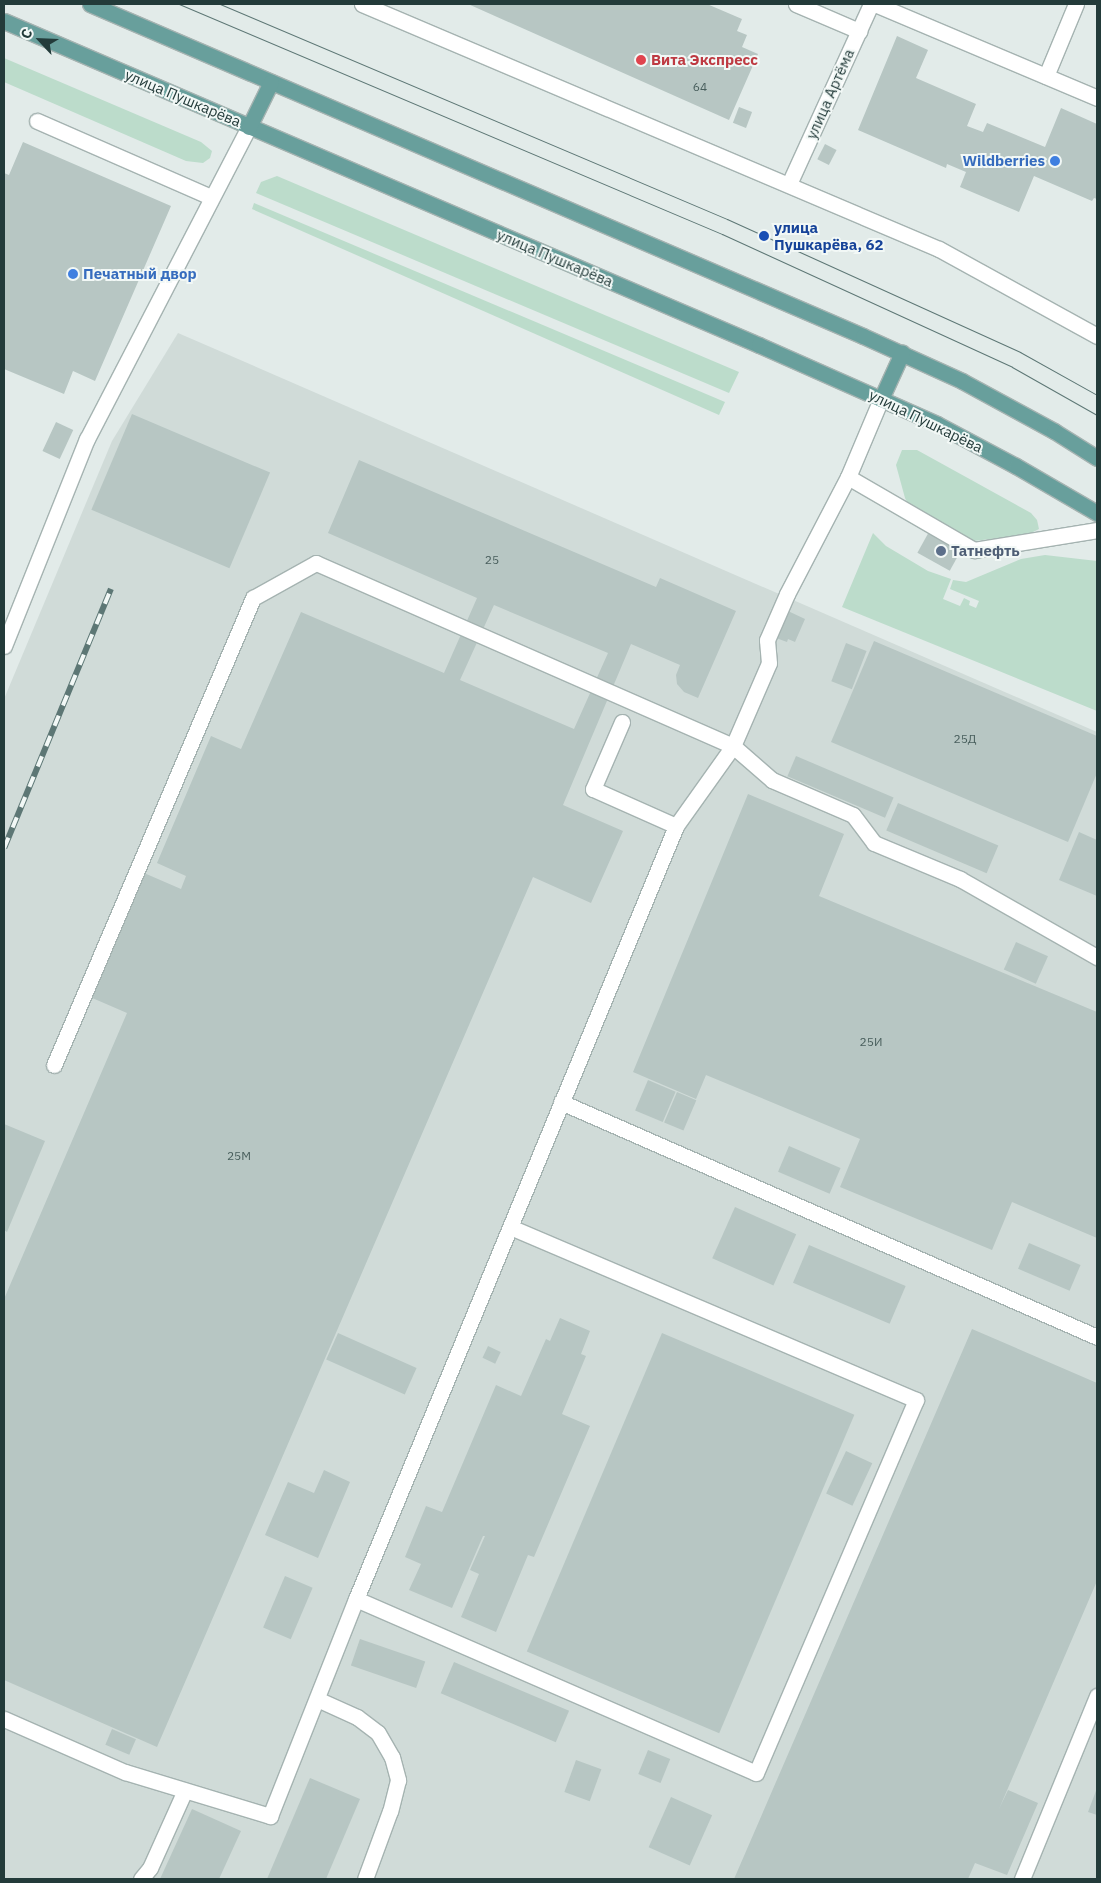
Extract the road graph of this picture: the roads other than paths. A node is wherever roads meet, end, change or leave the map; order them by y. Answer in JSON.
{"nodes":[{"id":1,"x":90,"y":4,"type":"edge"},
{"id":2,"x":362,"y":4,"type":"edge"},
{"id":3,"x":796,"y":4,"type":"edge"},
{"id":4,"x":871,"y":4,"type":"edge"},
{"id":5,"x":875,"y":4,"type":"edge"},
{"id":6,"x":1076,"y":4,"type":"edge"},
{"id":7,"x":4,"y":21,"type":"edge"},
{"id":8,"x":858,"y":31,"type":"junction"},
{"id":9,"x":1046,"y":76,"type":"junction"},
{"id":10,"x":271,"y":82,"type":"junction"},
{"id":11,"x":1097,"y":98,"type":"edge"},
{"id":12,"x":36,"y":121,"type":"dead end"},
{"id":13,"x":249,"y":127,"type":"junction"},
{"id":14,"x":789,"y":184,"type":"junction"},
{"id":15,"x":211,"y":197,"type":"junction"},
{"id":16,"x":1097,"y":336,"type":"edge"},
{"id":17,"x":902,"y":353,"type":"junction"},
{"id":18,"x":881,"y":399,"type":"junction"},
{"id":19,"x":1097,"y":458,"type":"edge"},
{"id":20,"x":848,"y":477,"type":"junction"},
{"id":21,"x":1097,"y":513,"type":"edge"},
{"id":22,"x":1097,"y":530,"type":"edge"},
{"id":23,"x":5,"y":637,"type":"edge"},
{"id":24,"x":622,"y":722,"type":"dead end"},
{"id":25,"x":733,"y":746,"type":"junction"},
{"id":26,"x":676,"y":826,"type":"junction"},
{"id":27,"x":1097,"y":957,"type":"edge"},
{"id":28,"x":54,"y":1065,"type":"dead end"},
{"id":29,"x":561,"y":1102,"type":"junction"},
{"id":30,"x":510,"y":1227,"type":"junction"},
{"id":31,"x":1097,"y":1337,"type":"edge"},
{"id":32,"x":356,"y":1599,"type":"junction"},
{"id":33,"x":1097,"y":1696,"type":"edge"},
{"id":34,"x":317,"y":1699,"type":"junction"},
{"id":35,"x":4,"y":1719,"type":"edge"},
{"id":36,"x":185,"y":1790,"type":"junction"},
{"id":37,"x":141,"y":1879,"type":"edge"},
{"id":38,"x":365,"y":1879,"type":"edge"},
{"id":39,"x":1022,"y":1879,"type":"edge"}],
"edges":[{"from":1,"to":10,"type":"main road"},
{"from":2,"to":14,"type":"street"},
{"from":3,"to":8,"type":"street"},
{"from":4,"to":8,"type":"street","name":"улица Артёма"},
{"from":5,"to":9,"type":"street"},
{"from":6,"to":9,"type":"street"},
{"from":7,"to":13,"type":"main road","name":"улица Пушкарёва"},
{"from":8,"to":14,"type":"street","name":"улица Артёма"},
{"from":9,"to":11,"type":"street"},
{"from":10,"to":13,"type":"main road"},
{"from":10,"to":17,"type":"main road"},
{"from":12,"to":15,"type":"street"},
{"from":13,"to":15,"type":"street"},
{"from":13,"to":18,"type":"main road","name":"улица Пушкарёва"},
{"from":14,"to":16,"type":"street"},
{"from":15,"to":23,"type":"street"},
{"from":17,"to":18,"type":"main road"},
{"from":17,"to":19,"type":"main road"},
{"from":18,"to":20,"type":"street"},
{"from":18,"to":21,"type":"main road","name":"улица Пушкарёва"},
{"from":20,"to":22,"type":"street"},
{"from":20,"to":25,"type":"street"},
{"from":24,"to":26,"type":"street"},
{"from":25,"to":26,"type":"street"},
{"from":25,"to":27,"type":"street"},
{"from":25,"to":28,"type":"street"},
{"from":26,"to":29,"type":"street"},
{"from":29,"to":30,"type":"street"},
{"from":29,"to":31,"type":"street"},
{"from":30,"to":32,"type":"street"},
{"from":30,"to":32,"type":"street"},
{"from":32,"to":34,"type":"street"},
{"from":33,"to":39,"type":"street"},
{"from":34,"to":36,"type":"street"},
{"from":34,"to":38,"type":"street"},
{"from":35,"to":36,"type":"street"},
{"from":36,"to":37,"type":"street"}]}
